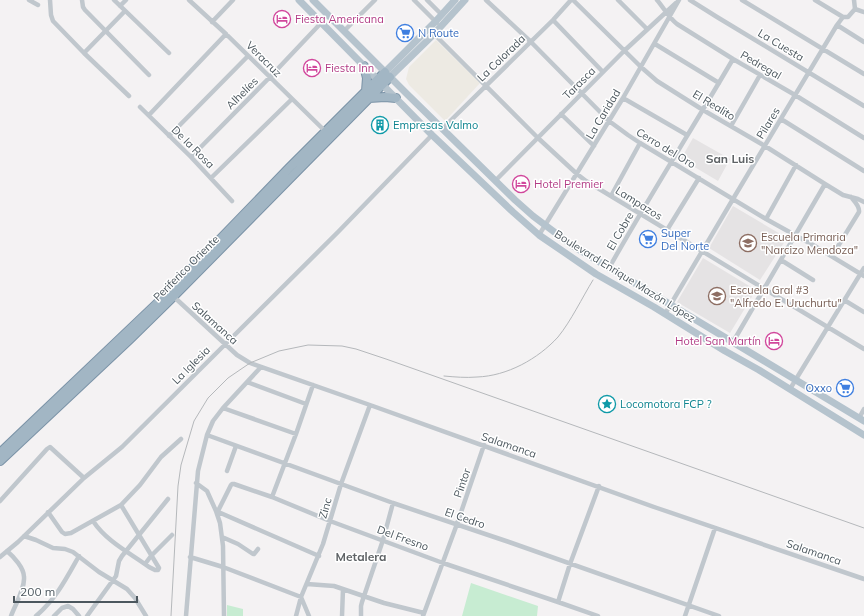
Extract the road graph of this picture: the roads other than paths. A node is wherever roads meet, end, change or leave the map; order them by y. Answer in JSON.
{"nodes":[{"id":1,"x":29,"y":0,"type":"edge"},
{"id":2,"x":50,"y":0,"type":"edge"},
{"id":3,"x":82,"y":0,"type":"edge"},
{"id":4,"x":115,"y":0,"type":"edge"},
{"id":5,"x":126,"y":0,"type":"edge"},
{"id":6,"x":189,"y":0,"type":"edge"},
{"id":7,"x":233,"y":0,"type":"edge"},
{"id":8,"x":298,"y":0,"type":"edge"},
{"id":9,"x":313,"y":0,"type":"edge"},
{"id":10,"x":375,"y":0,"type":"edge"},
{"id":11,"x":414,"y":0,"type":"edge"},
{"id":12,"x":427,"y":0,"type":"edge"},
{"id":13,"x":455,"y":0,"type":"edge"},
{"id":14,"x":465,"y":0,"type":"edge"},
{"id":15,"x":486,"y":0,"type":"edge"},
{"id":16,"x":572,"y":0,"type":"edge"},
{"id":17,"x":618,"y":0,"type":"edge"},
{"id":18,"x":656,"y":0,"type":"edge"},
{"id":19,"x":679,"y":0,"type":"edge"},
{"id":20,"x":690,"y":0,"type":"edge"},
{"id":21,"x":742,"y":0,"type":"edge"},
{"id":22,"x":815,"y":0,"type":"edge"},
{"id":23,"x":854,"y":0,"type":"edge"},
{"id":24,"x":38,"y":5,"type":"dead end"},
{"id":25,"x":120,"y":6,"type":"junction"},
{"id":26,"x":855,"y":9,"type":"junction"},
{"id":27,"x":125,"y":11,"type":"junction"},
{"id":28,"x":666,"y":12,"type":"junction"},
{"id":29,"x":864,"y":12,"type":"edge"},
{"id":30,"x":442,"y":15,"type":"junction"},
{"id":31,"x":669,"y":17,"type":"junction"},
{"id":32,"x":843,"y":17,"type":"junction"},
{"id":33,"x":553,"y":20,"type":"junction"},
{"id":34,"x":212,"y":22,"type":"junction"},
{"id":35,"x":321,"y":23,"type":"junction"},
{"id":36,"x":436,"y":23,"type":"junction"},
{"id":37,"x":837,"y":25,"type":"junction"},
{"id":38,"x":647,"y":29,"type":"junction"},
{"id":39,"x":105,"y":31,"type":"junction"},
{"id":40,"x":344,"y":31,"type":"junction"},
{"id":41,"x":226,"y":34,"type":"junction"},
{"id":42,"x":434,"y":34,"type":"junction"},
{"id":43,"x":531,"y":42,"type":"junction"},
{"id":44,"x":864,"y":42,"type":"edge"},
{"id":45,"x":654,"y":44,"type":"junction"},
{"id":46,"x":823,"y":49,"type":"junction"},
{"id":47,"x":624,"y":51,"type":"junction"},
{"id":48,"x":84,"y":53,"type":"junction"},
{"id":49,"x":169,"y":53,"type":"dead end"},
{"id":50,"x":248,"y":56,"type":"junction"},
{"id":51,"x":733,"y":59,"type":"junction"},
{"id":52,"x":364,"y":66,"type":"junction"},
{"id":53,"x":641,"y":67,"type":"junction"},
{"id":54,"x":604,"y":72,"type":"junction"},
{"id":55,"x":809,"y":72,"type":"junction"},
{"id":56,"x":388,"y":74,"type":"junction"},
{"id":57,"x":864,"y":74,"type":"edge"},
{"id":58,"x":149,"y":75,"type":"dead end"},
{"id":59,"x":760,"y":75,"type":"junction"},
{"id":60,"x":270,"y":78,"type":"junction"},
{"id":61,"x":380,"y":82,"type":"junction"},
{"id":62,"x":719,"y":83,"type":"junction"},
{"id":63,"x":485,"y":86,"type":"junction"},
{"id":64,"x":581,"y":94,"type":"junction"},
{"id":65,"x":368,"y":95,"type":"junction"},
{"id":66,"x":795,"y":95,"type":"junction"},
{"id":67,"x":129,"y":96,"type":"dead end"},
{"id":68,"x":396,"y":98,"type":"junction"},
{"id":69,"x":623,"y":98,"type":"junction"},
{"id":70,"x":292,"y":99,"type":"junction"},
{"id":71,"x":864,"y":106,"type":"edge"},
{"id":72,"x":140,"y":107,"type":"dead end"},
{"id":73,"x":702,"y":110,"type":"junction"},
{"id":74,"x":561,"y":114,"type":"junction"},
{"id":75,"x":148,"y":115,"type":"junction"},
{"id":76,"x":780,"y":119,"type":"junction"},
{"id":77,"x":609,"y":121,"type":"junction"},
{"id":78,"x":731,"y":126,"type":"junction"},
{"id":79,"x":442,"y":129,"type":"junction"},
{"id":80,"x":328,"y":134,"type":"junction"},
{"id":81,"x":432,"y":135,"type":"junction"},
{"id":82,"x":687,"y":135,"type":"junction"},
{"id":83,"x":170,"y":136,"type":"junction"},
{"id":84,"x":538,"y":138,"type":"junction"},
{"id":85,"x":864,"y":138,"type":"edge"},
{"id":86,"x":640,"y":143,"type":"junction"},
{"id":87,"x":594,"y":146,"type":"junction"},
{"id":88,"x":765,"y":146,"type":"junction"},
{"id":89,"x":191,"y":157,"type":"junction"},
{"id":90,"x":671,"y":161,"type":"junction"},
{"id":91,"x":796,"y":165,"type":"junction"},
{"id":92,"x":864,"y":171,"type":"edge"},
{"id":93,"x":577,"y":174,"type":"junction"},
{"id":94,"x":212,"y":178,"type":"junction"},
{"id":95,"x":699,"y":178,"type":"junction"},
{"id":96,"x":495,"y":180,"type":"junction"},
{"id":97,"x":825,"y":184,"type":"junction"},
{"id":98,"x":611,"y":196,"type":"junction"},
{"id":99,"x":851,"y":197,"type":"junction"},
{"id":100,"x":732,"y":199,"type":"junction"},
{"id":101,"x":232,"y":201,"type":"dead end"},
{"id":102,"x":864,"y":202,"type":"edge"},
{"id":103,"x":640,"y":214,"type":"junction"},
{"id":104,"x":766,"y":219,"type":"junction"},
{"id":105,"x":545,"y":225,"type":"junction"},
{"id":106,"x":667,"y":230,"type":"junction"},
{"id":107,"x":539,"y":235,"type":"junction"},
{"id":108,"x":795,"y":235,"type":"junction"},
{"id":109,"x":702,"y":251,"type":"junction"},
{"id":110,"x":832,"y":256,"type":"junction"},
{"id":111,"x":781,"y":260,"type":"junction"},
{"id":112,"x":609,"y":268,"type":"junction"},
{"id":113,"x":864,"y":268,"type":"edge"},
{"id":114,"x":862,"y":275,"type":"edge"},
{"id":115,"x":813,"y":280,"type":"dead end"},
{"id":116,"x":764,"y":289,"type":"junction"},
{"id":117,"x":171,"y":294,"type":"junction"},
{"id":118,"x":844,"y":300,"type":"junction"},
{"id":119,"x":671,"y":304,"type":"junction"},
{"id":120,"x":864,"y":312,"type":"edge"},
{"id":121,"x":665,"y":314,"type":"junction"},
{"id":122,"x":828,"y":328,"type":"junction"},
{"id":123,"x":733,"y":342,"type":"junction"},
{"id":124,"x":225,"y":344,"type":"junction"},
{"id":125,"x":864,"y":349,"type":"edge"},
{"id":126,"x":261,"y":367,"type":"junction"},
{"id":127,"x":796,"y":380,"type":"junction"},
{"id":128,"x":247,"y":382,"type":"junction"},
{"id":129,"x":313,"y":385,"type":"junction"},
{"id":130,"x":790,"y":389,"type":"junction"},
{"id":131,"x":306,"y":404,"type":"junction"},
{"id":132,"x":370,"y":405,"type":"junction"},
{"id":133,"x":223,"y":408,"type":"junction"},
{"id":134,"x":864,"y":409,"type":"edge"},
{"id":135,"x":861,"y":420,"type":"edge"},
{"id":136,"x":296,"y":434,"type":"junction"},
{"id":137,"x":207,"y":435,"type":"junction"},
{"id":138,"x":864,"y":435,"type":"edge"},
{"id":139,"x":181,"y":439,"type":"dead end"},
{"id":140,"x":484,"y":445,"type":"junction"},
{"id":141,"x":236,"y":446,"type":"junction"},
{"id":142,"x":0,"y":453,"type":"edge"},
{"id":143,"x":0,"y":461,"type":"edge"},
{"id":144,"x":285,"y":464,"type":"junction"},
{"id":145,"x":227,"y":471,"type":"dead end"},
{"id":146,"x":84,"y":478,"type":"junction"},
{"id":147,"x":196,"y":483,"type":"junction"},
{"id":148,"x":341,"y":484,"type":"junction"},
{"id":149,"x":599,"y":486,"type":"junction"},
{"id":150,"x":272,"y":497,"type":"junction"},
{"id":151,"x":168,"y":499,"type":"dead end"},
{"id":152,"x":0,"y":501,"type":"edge"},
{"id":153,"x":393,"y":503,"type":"junction"},
{"id":154,"x":121,"y":505,"type":"junction"},
{"id":155,"x":217,"y":511,"type":"junction"},
{"id":156,"x":48,"y":512,"type":"junction"},
{"id":157,"x":93,"y":521,"type":"junction"},
{"id":158,"x":330,"y":521,"type":"junction"},
{"id":159,"x":457,"y":524,"type":"junction"},
{"id":160,"x":715,"y":528,"type":"junction"},
{"id":161,"x":139,"y":534,"type":"junction"},
{"id":162,"x":172,"y":535,"type":"dead end"},
{"id":163,"x":24,"y":536,"type":"junction"},
{"id":164,"x":222,"y":537,"type":"junction"},
{"id":165,"x":383,"y":540,"type":"junction"},
{"id":166,"x":258,"y":549,"type":"dead end"},
{"id":167,"x":7,"y":551,"type":"junction"},
{"id":168,"x":126,"y":551,"type":"junction"},
{"id":169,"x":79,"y":556,"type":"junction"},
{"id":170,"x":151,"y":556,"type":"junction"},
{"id":171,"x":190,"y":556,"type":"junction"},
{"id":172,"x":319,"y":556,"type":"junction"},
{"id":173,"x":0,"y":557,"type":"edge"},
{"id":174,"x":443,"y":563,"type":"junction"},
{"id":175,"x":145,"y":564,"type":"junction"},
{"id":176,"x":570,"y":564,"type":"junction"},
{"id":177,"x":223,"y":568,"type":"junction"},
{"id":178,"x":864,"y":579,"type":"edge"},
{"id":179,"x":112,"y":580,"type":"junction"},
{"id":180,"x":307,"y":584,"type":"junction"},
{"id":181,"x":343,"y":588,"type":"junction"},
{"id":182,"x":364,"y":596,"type":"junction"},
{"id":183,"x":301,"y":597,"type":"junction"},
{"id":184,"x":558,"y":602,"type":"junction"},
{"id":185,"x":689,"y":605,"type":"junction"},
{"id":186,"x":423,"y":614,"type":"edge"},
{"id":187,"x":11,"y":616,"type":"edge"},
{"id":188,"x":36,"y":616,"type":"edge"},
{"id":189,"x":54,"y":616,"type":"edge"},
{"id":190,"x":79,"y":616,"type":"edge"},
{"id":191,"x":87,"y":616,"type":"edge"},
{"id":192,"x":146,"y":616,"type":"edge"},
{"id":193,"x":186,"y":616,"type":"edge"},
{"id":194,"x":224,"y":616,"type":"edge"},
{"id":195,"x":296,"y":616,"type":"edge"},
{"id":196,"x":309,"y":616,"type":"edge"},
{"id":197,"x":342,"y":616,"type":"edge"},
{"id":198,"x":361,"y":616,"type":"edge"},
{"id":199,"x":598,"y":616,"type":"edge"},
{"id":200,"x":685,"y":616,"type":"edge"},
{"id":201,"x":719,"y":616,"type":"edge"}],
"edges":[{"from":1,"to":24,"type":"street"},
{"from":2,"to":48,"type":"street"},
{"from":3,"to":39,"type":"street"},
{"from":4,"to":25,"type":"street"},
{"from":5,"to":25,"type":"street"},
{"from":6,"to":34,"type":"street","name":"Veracruz"},
{"from":7,"to":34,"type":"street"},
{"from":8,"to":35,"type":"main road","name":"Boulevard Enrique Mazón López"},
{"from":9,"to":40,"type":"main road","name":"Boulevard Enrique Mazón López"},
{"from":10,"to":40,"type":"street"},
{"from":11,"to":36,"type":"street"},
{"from":12,"to":30,"type":"street"},
{"from":13,"to":30,"type":"main road"},
{"from":14,"to":42,"type":"main road"},
{"from":15,"to":43,"type":"street","name":"Cerro del Oro"},
{"from":16,"to":33,"type":"street","name":"La Colorada"},
{"from":16,"to":47,"type":"street","name":"El Realito"},
{"from":17,"to":38,"type":"street"},
{"from":18,"to":28,"type":"street","name":"Pedregal"},
{"from":19,"to":28,"type":"street","name":"Tarasca"},
{"from":19,"to":31,"type":"street","name":"La Caridad"},
{"from":20,"to":55,"type":"street","name":"La Cuesta"},
{"from":21,"to":46,"type":"street"},
{"from":22,"to":32,"type":"street"},
{"from":23,"to":26,"type":"street"},
{"from":25,"to":27,"type":"street"},
{"from":26,"to":29,"type":"street"},
{"from":26,"to":32,"type":"street","name":"Pilares"},
{"from":27,"to":39,"type":"street"},
{"from":27,"to":49,"type":"street"},
{"from":28,"to":31,"type":"street","name":"Pedregal"},
{"from":28,"to":38,"type":"street","name":"Tarasca"},
{"from":30,"to":36,"type":"main road"},
{"from":31,"to":45,"type":"street","name":"La Caridad"},
{"from":31,"to":51,"type":"street","name":"Pedregal"},
{"from":32,"to":37,"type":"street","name":"Pilares"},
{"from":33,"to":43,"type":"street","name":"La Colorada"},
{"from":33,"to":54,"type":"street"},
{"from":34,"to":41,"type":"street","name":"Veracruz"},
{"from":35,"to":52,"type":"main road","name":"Boulevard Enrique Mazón López"},
{"from":35,"to":60,"type":"street","name":"Alhelíes"},
{"from":36,"to":42,"type":"main road"},
{"from":36,"to":56,"type":"main road"},
{"from":37,"to":44,"type":"street"},
{"from":37,"to":46,"type":"street","name":"Pilares"},
{"from":38,"to":47,"type":"street","name":"Tarasca"},
{"from":39,"to":48,"type":"street"},
{"from":39,"to":58,"type":"street"},
{"from":40,"to":56,"type":"main road","name":"Boulevard Enrique Mazón López"},
{"from":41,"to":50,"type":"street","name":"Veracruz"},
{"from":41,"to":75,"type":"street"},
{"from":42,"to":56,"type":"main road"},
{"from":42,"to":63,"type":"street","name":"Lampazos"},
{"from":43,"to":63,"type":"street","name":"La Colorada"},
{"from":43,"to":64,"type":"street","name":"Cerro del Oro"},
{"from":45,"to":53,"type":"street","name":"La Caridad"},
{"from":45,"to":62,"type":"street"},
{"from":46,"to":55,"type":"street","name":"Pilares"},
{"from":46,"to":57,"type":"street"},
{"from":47,"to":53,"type":"street","name":"El Realito"},
{"from":47,"to":54,"type":"street","name":"Tarasca"},
{"from":48,"to":67,"type":"street"},
{"from":50,"to":60,"type":"street","name":"Veracruz"},
{"from":50,"to":83,"type":"street"},
{"from":51,"to":59,"type":"street","name":"Pedregal"},
{"from":51,"to":62,"type":"street","name":"El Cobre"},
{"from":52,"to":61,"type":"main road","name":"Boulevard Enrique Mazón López"},
{"from":52,"to":65,"type":"highway"},
{"from":53,"to":69,"type":"street","name":"La Caridad"},
{"from":53,"to":73,"type":"street","name":"El Realito"},
{"from":54,"to":64,"type":"street","name":"Tarasca"},
{"from":55,"to":66,"type":"street","name":"Pilares"},
{"from":55,"to":71,"type":"street","name":"La Cuesta"},
{"from":56,"to":61,"type":"highway","name":"Periferico Oriente"},
{"from":56,"to":79,"type":"main road","name":"Boulevard Enrique Mazón López"},
{"from":59,"to":66,"type":"street","name":"Pedregal"},
{"from":59,"to":78,"type":"street"},
{"from":60,"to":70,"type":"street","name":"Veracruz"},
{"from":60,"to":89,"type":"street","name":"Alhelíes"},
{"from":61,"to":65,"type":"highway","name":"Periferico Oriente"},
{"from":61,"to":68,"type":"main road","name":"Boulevard Enrique Mazón López"},
{"from":62,"to":73,"type":"street","name":"El Cobre"},
{"from":63,"to":79,"type":"street","name":"La Colorada"},
{"from":63,"to":84,"type":"street","name":"Lampazos"},
{"from":64,"to":74,"type":"street","name":"Tarasca"},
{"from":64,"to":77,"type":"street","name":"Cerro del Oro"},
{"from":65,"to":68,"type":"highway"},
{"from":65,"to":80,"type":"highway","name":"Periferico Oriente"},
{"from":66,"to":76,"type":"street","name":"Pilares"},
{"from":66,"to":85,"type":"street","name":"Pedregal"},
{"from":68,"to":81,"type":"main road","name":"Boulevard Enrique Mazón López"},
{"from":69,"to":77,"type":"street","name":"La Caridad"},
{"from":69,"to":82,"type":"street"},
{"from":70,"to":80,"type":"street","name":"Veracruz"},
{"from":70,"to":94,"type":"street"},
{"from":72,"to":75,"type":"street","name":"De la Rosa"},
{"from":73,"to":78,"type":"street","name":"El Realito"},
{"from":73,"to":82,"type":"street","name":"El Cobre"},
{"from":74,"to":84,"type":"street","name":"Tarasca"},
{"from":74,"to":87,"type":"street"},
{"from":75,"to":83,"type":"street","name":"De la Rosa"},
{"from":76,"to":88,"type":"street","name":"Pilares"},
{"from":76,"to":92,"type":"street"},
{"from":77,"to":86,"type":"street","name":"Cerro del Oro"},
{"from":77,"to":87,"type":"street","name":"La Caridad"},
{"from":78,"to":88,"type":"street","name":"El Realito"},
{"from":79,"to":96,"type":"main road","name":"Boulevard Enrique Mazón López"},
{"from":80,"to":117,"type":"highway","name":"Periferico Oriente"},
{"from":81,"to":107,"type":"main road","name":"Boulevard Enrique Mazón López"},
{"from":81,"to":124,"type":"street","name":"La Iglesia"},
{"from":82,"to":90,"type":"street","name":"El Cobre"},
{"from":83,"to":89,"type":"street","name":"De la Rosa"},
{"from":84,"to":93,"type":"street","name":"Lampazos"},
{"from":84,"to":96,"type":"street","name":"Tarasca"},
{"from":86,"to":90,"type":"street","name":"Cerro del Oro"},
{"from":86,"to":98,"type":"street"},
{"from":87,"to":93,"type":"street","name":"La Caridad"},
{"from":88,"to":91,"type":"street","name":"El Realito"},
{"from":88,"to":100,"type":"street","name":"Pilares"},
{"from":89,"to":94,"type":"street","name":"De la Rosa"},
{"from":90,"to":95,"type":"street","name":"Cerro del Oro"},
{"from":90,"to":103,"type":"street","name":"El Cobre"},
{"from":91,"to":97,"type":"street","name":"El Realito"},
{"from":91,"to":104,"type":"street"},
{"from":93,"to":98,"type":"street","name":"Lampazos"},
{"from":93,"to":105,"type":"street","name":"La Caridad"},
{"from":94,"to":101,"type":"street","name":"De la Rosa"},
{"from":95,"to":100,"type":"street","name":"Cerro del Oro"},
{"from":95,"to":106,"type":"street"},
{"from":96,"to":105,"type":"main road","name":"Boulevard Enrique Mazón López"},
{"from":97,"to":99,"type":"street","name":"El Realito"},
{"from":97,"to":108,"type":"street"},
{"from":98,"to":103,"type":"street","name":"Lampazos"},
{"from":99,"to":102,"type":"street","name":"El Realito"},
{"from":99,"to":110,"type":"street"},
{"from":100,"to":104,"type":"street","name":"Cerro del Oro"},
{"from":100,"to":109,"type":"street","name":"Pilares"},
{"from":103,"to":106,"type":"street","name":"Lampazos"},
{"from":103,"to":112,"type":"street","name":"El Cobre"},
{"from":104,"to":108,"type":"street","name":"Cerro del Oro"},
{"from":105,"to":107,"type":"street","name":"La Caridad"},
{"from":105,"to":112,"type":"main road","name":"Boulevard Enrique Mazón López"},
{"from":106,"to":109,"type":"street","name":"Lampazos"},
{"from":107,"to":121,"type":"main road","name":"Boulevard Enrique Mazón López"},
{"from":108,"to":110,"type":"street","name":"Cerro del Oro"},
{"from":108,"to":111,"type":"street"},
{"from":109,"to":116,"type":"street","name":"Lampazos"},
{"from":109,"to":119,"type":"street","name":"Pilares"},
{"from":110,"to":114,"type":"street","name":"Cerro del Oro"},
{"from":111,"to":115,"type":"street"},
{"from":111,"to":116,"type":"street"},
{"from":112,"to":119,"type":"main road","name":"Boulevard Enrique Mazón López"},
{"from":113,"to":114,"type":"street"},
{"from":114,"to":118,"type":"street"},
{"from":116,"to":122,"type":"street","name":"Lampazos"},
{"from":116,"to":123,"type":"street"},
{"from":117,"to":124,"type":"street","name":"Salamanca"},
{"from":117,"to":142,"type":"highway","name":"Periferico Oriente"},
{"from":117,"to":143,"type":"highway","name":"Periferico Oriente"},
{"from":118,"to":120,"type":"street"},
{"from":118,"to":122,"type":"street"},
{"from":119,"to":121,"type":"street","name":"Pilares"},
{"from":119,"to":123,"type":"main road","name":"Boulevard Enrique Mazón López"},
{"from":121,"to":130,"type":"main road","name":"Boulevard Enrique Mazón López"},
{"from":122,"to":125,"type":"street","name":"Lampazos"},
{"from":122,"to":127,"type":"street"},
{"from":123,"to":127,"type":"main road","name":"Boulevard Enrique Mazón López"},
{"from":124,"to":126,"type":"street","name":"Salamanca"},
{"from":124,"to":146,"type":"street","name":"La Iglesia"},
{"from":126,"to":128,"type":"street"},
{"from":126,"to":129,"type":"street","name":"Salamanca"},
{"from":127,"to":130,"type":"street"},
{"from":127,"to":135,"type":"main road","name":"Boulevard Enrique Mazón López"},
{"from":128,"to":131,"type":"street"},
{"from":128,"to":133,"type":"street"},
{"from":129,"to":131,"type":"street"},
{"from":129,"to":132,"type":"street","name":"Salamanca"},
{"from":130,"to":138,"type":"main road","name":"Boulevard Enrique Mazón López"},
{"from":131,"to":136,"type":"street"},
{"from":132,"to":140,"type":"street","name":"Salamanca"},
{"from":132,"to":148,"type":"street","name":"Zinc"},
{"from":133,"to":136,"type":"street"},
{"from":133,"to":137,"type":"street"},
{"from":134,"to":135,"type":"street"},
{"from":136,"to":144,"type":"street"},
{"from":137,"to":141,"type":"street","name":"El Cedro"},
{"from":137,"to":147,"type":"street"},
{"from":139,"to":154,"type":"street"},
{"from":140,"to":149,"type":"street","name":"Salamanca"},
{"from":140,"to":159,"type":"street","name":"Pintor"},
{"from":141,"to":144,"type":"street","name":"El Cedro"},
{"from":141,"to":145,"type":"street"},
{"from":144,"to":148,"type":"street","name":"El Cedro"},
{"from":144,"to":150,"type":"street"},
{"from":146,"to":152,"type":"street"},
{"from":146,"to":156,"type":"street","name":"La Iglesia"},
{"from":147,"to":155,"type":"street"},
{"from":147,"to":171,"type":"street"},
{"from":148,"to":153,"type":"street","name":"El Cedro"},
{"from":148,"to":158,"type":"street","name":"Zinc"},
{"from":149,"to":160,"type":"street","name":"Salamanca"},
{"from":149,"to":176,"type":"street"},
{"from":150,"to":155,"type":"street","name":"Del Fresno"},
{"from":150,"to":158,"type":"street","name":"Del Fresno"},
{"from":151,"to":161,"type":"street"},
{"from":153,"to":159,"type":"street","name":"El Cedro"},
{"from":153,"to":165,"type":"street"},
{"from":154,"to":157,"type":"street"},
{"from":154,"to":161,"type":"street"},
{"from":155,"to":164,"type":"street"},
{"from":155,"to":172,"type":"street"},
{"from":156,"to":157,"type":"street"},
{"from":156,"to":163,"type":"street","name":"La Iglesia"},
{"from":157,"to":168,"type":"street"},
{"from":158,"to":165,"type":"street","name":"Del Fresno"},
{"from":158,"to":172,"type":"street","name":"Zinc"},
{"from":159,"to":174,"type":"street","name":"Pintor"},
{"from":159,"to":176,"type":"street","name":"El Cedro"},
{"from":160,"to":178,"type":"street","name":"Salamanca"},
{"from":160,"to":185,"type":"street"},
{"from":161,"to":168,"type":"street"},
{"from":161,"to":170,"type":"street"},
{"from":162,"to":170,"type":"street"},
{"from":163,"to":167,"type":"street","name":"La Iglesia"},
{"from":163,"to":169,"type":"street"},
{"from":164,"to":166,"type":"street"},
{"from":164,"to":177,"type":"street"},
{"from":165,"to":174,"type":"street","name":"Del Fresno"},
{"from":165,"to":182,"type":"street"},
{"from":167,"to":173,"type":"street","name":"La Iglesia"},
{"from":167,"to":187,"type":"street"},
{"from":168,"to":175,"type":"street"},
{"from":168,"to":179,"type":"street"},
{"from":169,"to":179,"type":"street"},
{"from":169,"to":188,"type":"street"},
{"from":170,"to":175,"type":"street"},
{"from":170,"to":175,"type":"street"},
{"from":171,"to":177,"type":"street"},
{"from":171,"to":193,"type":"street"},
{"from":172,"to":180,"type":"street","name":"Zinc"},
{"from":174,"to":184,"type":"street","name":"Del Fresno"},
{"from":174,"to":186,"type":"street","name":"Pintor"},
{"from":176,"to":184,"type":"street"},
{"from":176,"to":185,"type":"street","name":"El Cedro"},
{"from":177,"to":183,"type":"street"},
{"from":177,"to":194,"type":"street"},
{"from":179,"to":191,"type":"street"},
{"from":179,"to":192,"type":"street"},
{"from":180,"to":181,"type":"street"},
{"from":180,"to":183,"type":"street","name":"Zinc"},
{"from":181,"to":182,"type":"street"},
{"from":181,"to":197,"type":"street"},
{"from":182,"to":186,"type":"street"},
{"from":182,"to":198,"type":"street"},
{"from":183,"to":195,"type":"street","name":"Zinc"},
{"from":183,"to":196,"type":"street"},
{"from":184,"to":199,"type":"street","name":"Del Fresno"},
{"from":185,"to":200,"type":"street"},
{"from":185,"to":201,"type":"street","name":"El Cedro"},
{"from":189,"to":190,"type":"street"}]}
